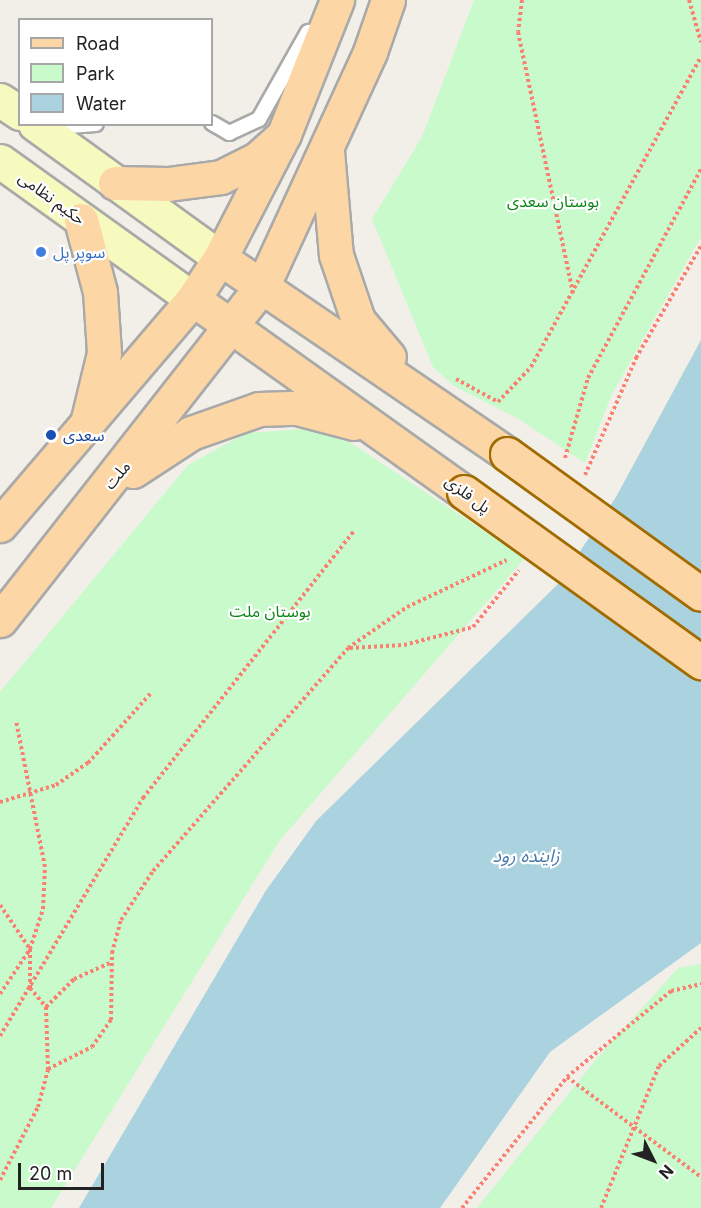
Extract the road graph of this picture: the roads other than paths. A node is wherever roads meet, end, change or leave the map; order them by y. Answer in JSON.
{"nodes":[{"id":1,"x":324,"y":0,"type":"edge"},
{"id":2,"x":338,"y":0,"type":"edge"},
{"id":3,"x":388,"y":0,"type":"edge"},
{"id":4,"x":0,"y":100,"type":"edge"},
{"id":5,"x":18,"y":112,"type":"edge"},
{"id":6,"x":213,"y":124,"type":"edge"},
{"id":7,"x":38,"y":126,"type":"edge"},
{"id":8,"x":51,"y":126,"type":"edge"},
{"id":9,"x":85,"y":126,"type":"edge"},
{"id":10,"x":284,"y":134,"type":"junction"},
{"id":11,"x":327,"y":150,"type":"junction"},
{"id":12,"x":0,"y":161,"type":"edge"},
{"id":13,"x":115,"y":183,"type":"junction"},
{"id":14,"x":81,"y":220,"type":"junction"},
{"id":15,"x":220,"y":258,"type":"junction"},
{"id":16,"x":263,"y":285,"type":"junction"},
{"id":17,"x":193,"y":298,"type":"junction"},
{"id":18,"x":233,"y":328,"type":"junction"},
{"id":19,"x":414,"y":386,"type":"junction"},
{"id":20,"x":87,"y":423,"type":"junction"},
{"id":21,"x":376,"y":429,"type":"junction"},
{"id":22,"x":106,"y":489,"type":"junction"},
{"id":23,"x":0,"y":525,"type":"edge"},
{"id":24,"x":701,"y":594,"type":"edge"},
{"id":25,"x":0,"y":620,"type":"edge"},
{"id":26,"x":701,"y":662,"type":"edge"}],
"edges":[{"from":1,"to":6,"type":"lane"},
{"from":2,"to":10,"type":"main road"},
{"from":3,"to":11,"type":"main road"},
{"from":4,"to":5,"type":"main road"},
{"from":7,"to":13,"type":"main road"},
{"from":8,"to":9,"type":"lane"},
{"from":10,"to":13,"type":"main road"},
{"from":10,"to":15,"type":"main road"},
{"from":11,"to":16,"type":"main road"},
{"from":11,"to":19,"type":"main road"},
{"from":12,"to":14,"type":"main road","name":"حکیم نظامی"},
{"from":13,"to":15,"type":"main road"},
{"from":14,"to":17,"type":"main road","name":"حکیم نظامی"},
{"from":14,"to":20,"type":"main road"},
{"from":15,"to":16,"type":"main road"},
{"from":15,"to":17,"type":"main road"},
{"from":16,"to":18,"type":"main road","name":"ملت"},
{"from":16,"to":19,"type":"main road"},
{"from":17,"to":18,"type":"main road","name":"پل فلزی"},
{"from":17,"to":20,"type":"main road"},
{"from":18,"to":21,"type":"main road","name":"پل فلزی"},
{"from":18,"to":22,"type":"main road","name":"ملت"},
{"from":19,"to":24,"type":"main road","bridge":true},
{"from":20,"to":23,"type":"main road"},
{"from":21,"to":22,"type":"main road"},
{"from":21,"to":26,"type":"main road","name":"پل فلزی","bridge":true},
{"from":22,"to":25,"type":"main road","name":"ملت"}]}
